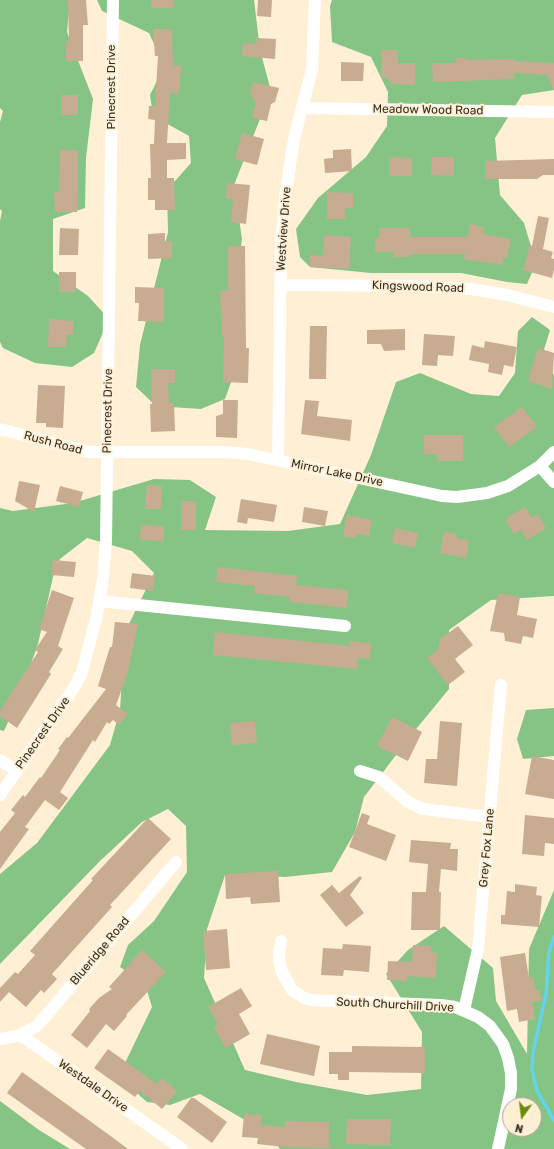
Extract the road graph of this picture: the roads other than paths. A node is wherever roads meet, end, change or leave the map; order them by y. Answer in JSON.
{"nodes":[{"id":1,"x":113,"y":0,"type":"edge"},
{"id":2,"x":315,"y":0,"type":"edge"},
{"id":3,"x":303,"y":108,"type":"junction"},
{"id":4,"x":554,"y":112,"type":"edge"},
{"id":5,"x":280,"y":285,"type":"junction"},
{"id":6,"x":554,"y":307,"type":"edge"},
{"id":7,"x":0,"y":428,"type":"edge"},
{"id":8,"x":107,"y":452,"type":"junction"},
{"id":9,"x":554,"y":452,"type":"edge"},
{"id":10,"x":278,"y":460,"type":"junction"},
{"id":11,"x":540,"y":466,"type":"junction"},
{"id":12,"x":554,"y":482,"type":"edge"},
{"id":13,"x":99,"y":601,"type":"junction"},
{"id":14,"x":345,"y":626,"type":"dead end"},
{"id":15,"x":501,"y":685,"type":"dead end"},
{"id":16,"x":0,"y":760,"type":"edge"},
{"id":17,"x":17,"y":770,"type":"junction"},
{"id":18,"x":360,"y":771,"type":"dead end"},
{"id":19,"x":0,"y":795,"type":"edge"},
{"id":20,"x":490,"y":817,"type":"junction"},
{"id":21,"x":176,"y":862,"type":"dead end"},
{"id":22,"x":281,"y":941,"type":"dead end"},
{"id":23,"x":464,"y":1010,"type":"junction"},
{"id":24,"x":21,"y":1035,"type":"junction"},
{"id":25,"x":0,"y":1038,"type":"edge"},
{"id":26,"x":182,"y":1149,"type":"edge"},
{"id":27,"x":498,"y":1149,"type":"edge"}],
"edges":[{"from":1,"to":8,"type":"street","name":"Pinecrest Drive"},
{"from":2,"to":3,"type":"street","name":"Westview Drive"},
{"from":3,"to":4,"type":"street","name":"Meadow Wood Road"},
{"from":3,"to":5,"type":"street","name":"Westview Drive"},
{"from":5,"to":6,"type":"street","name":"Kingswood Road"},
{"from":5,"to":10,"type":"street","name":"Westview Drive"},
{"from":7,"to":8,"type":"street","name":"Rush Road"},
{"from":8,"to":10,"type":"street","name":"Mirror Lake Drive"},
{"from":8,"to":13,"type":"street","name":"Pinecrest Drive"},
{"from":9,"to":11,"type":"street","name":"Mirror Lake Drive"},
{"from":10,"to":11,"type":"street","name":"Mirror Lake Drive"},
{"from":11,"to":12,"type":"street"},
{"from":13,"to":14,"type":"street"},
{"from":13,"to":17,"type":"street","name":"Pinecrest Drive"},
{"from":15,"to":20,"type":"street","name":"Grey Fox Lane"},
{"from":16,"to":17,"type":"street"},
{"from":17,"to":19,"type":"street","name":"Pinecrest Drive"},
{"from":18,"to":20,"type":"street"},
{"from":20,"to":23,"type":"street","name":"Grey Fox Lane"},
{"from":21,"to":24,"type":"street","name":"Blueridge Road"},
{"from":22,"to":23,"type":"street","name":"South Churchill Drive"},
{"from":23,"to":27,"type":"street","name":"South Churchill Drive"},
{"from":24,"to":25,"type":"street"},
{"from":24,"to":26,"type":"street","name":"Westdale Drive"}]}
